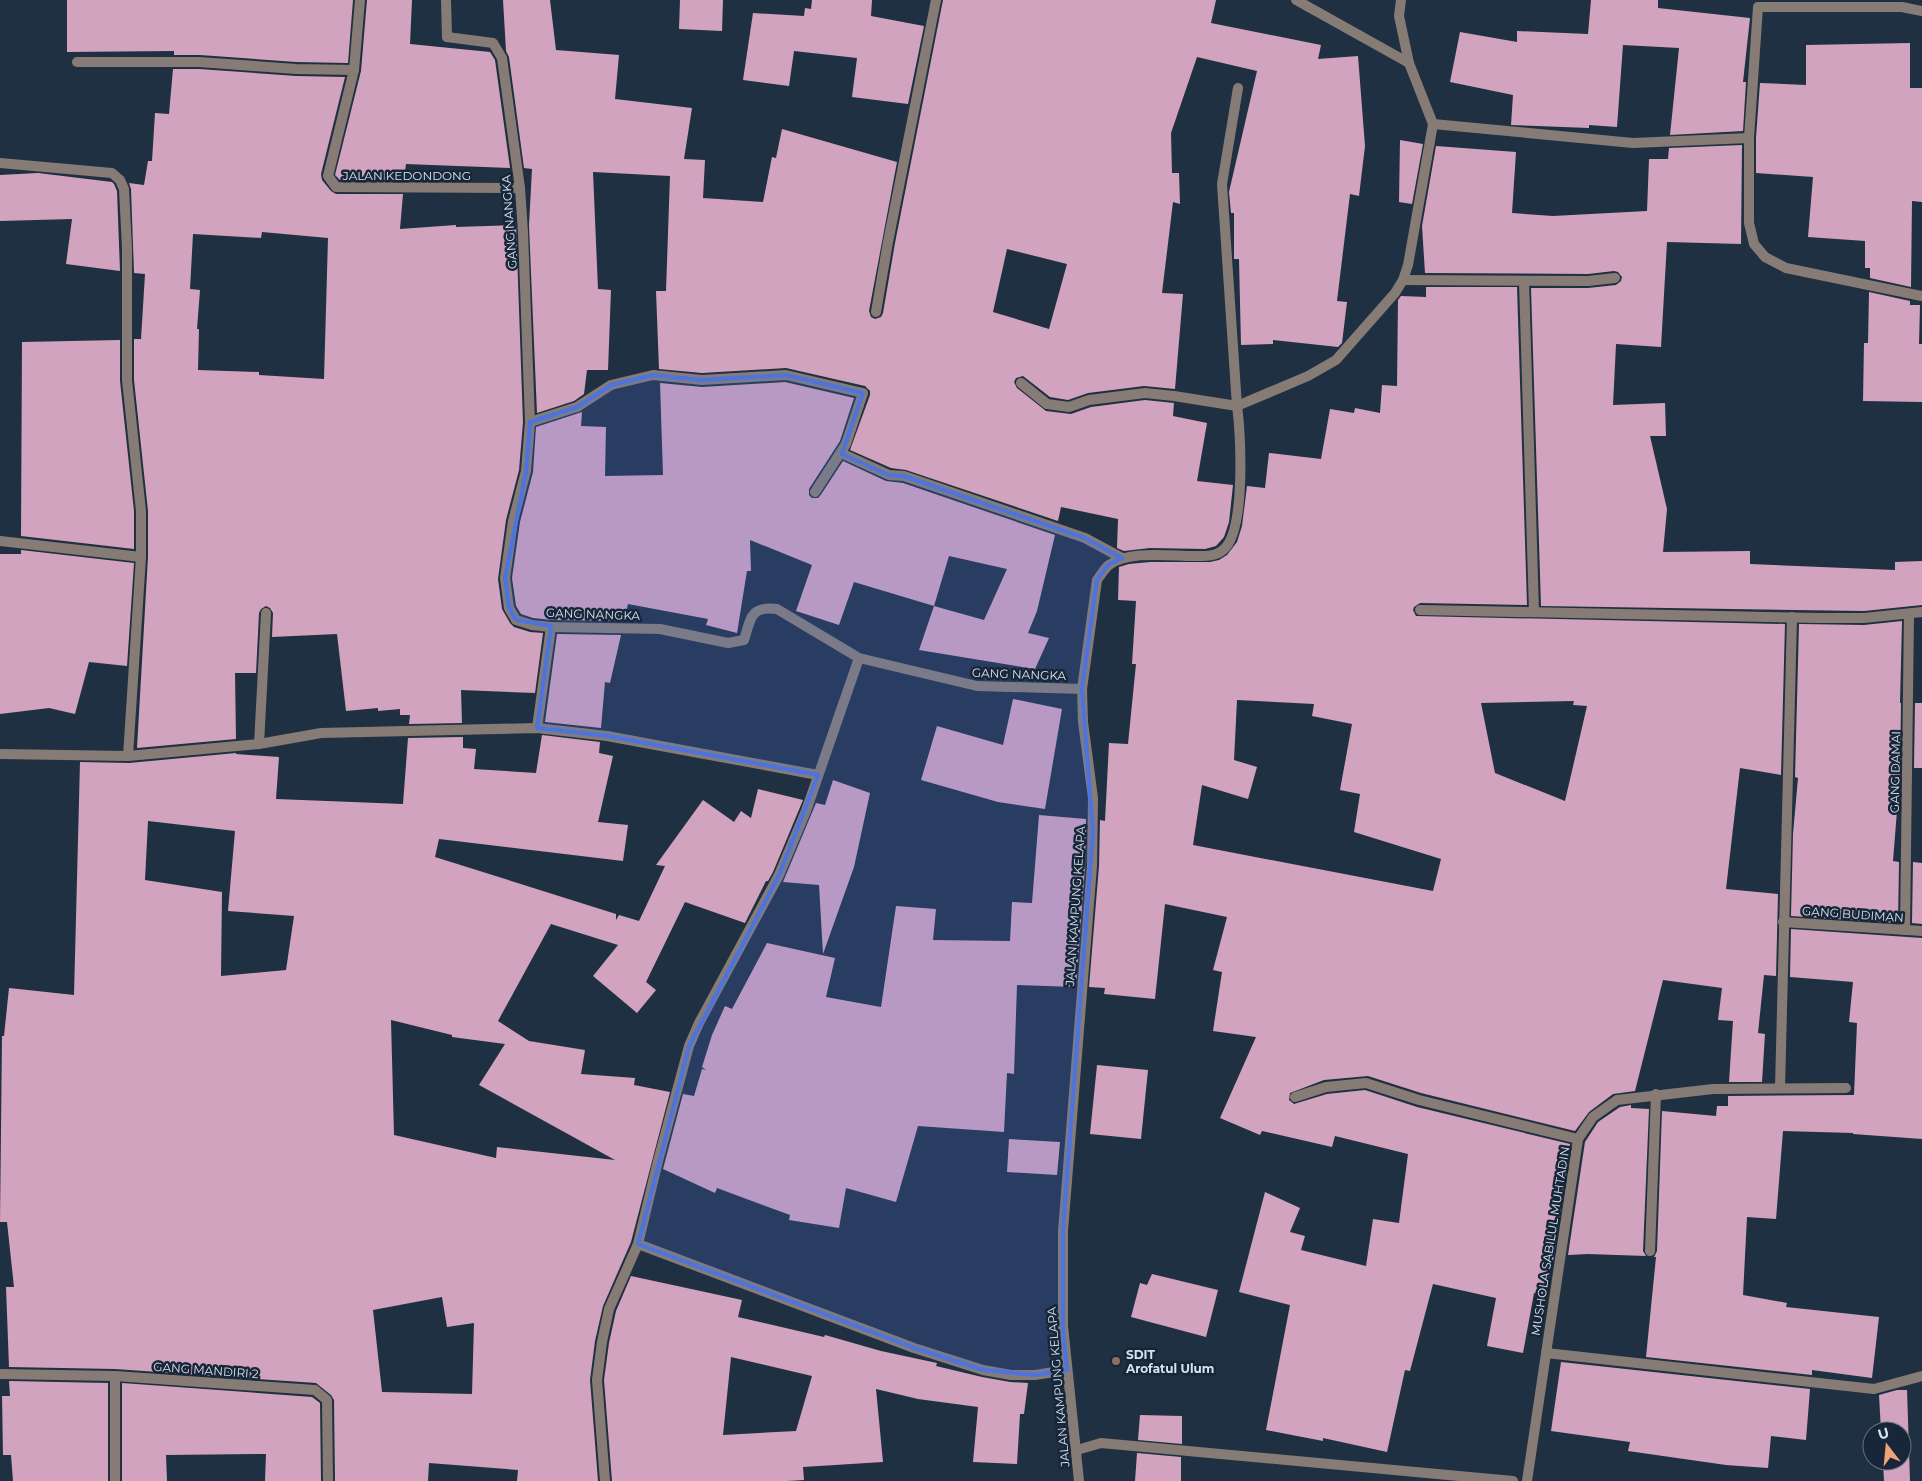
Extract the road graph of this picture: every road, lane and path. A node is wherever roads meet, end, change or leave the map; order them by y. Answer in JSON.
{"nodes":[{"id":1,"x":360,"y":0,"type":"edge"},
{"id":2,"x":446,"y":0,"type":"edge"},
{"id":3,"x":936,"y":0,"type":"edge"},
{"id":4,"x":1296,"y":0,"type":"edge"},
{"id":5,"x":1402,"y":0,"type":"edge"},
{"id":6,"x":1758,"y":3,"type":"edge"},
{"id":7,"x":1922,"y":11,"type":"edge"},
{"id":8,"x":77,"y":62,"type":"dead end"},
{"id":9,"x":1409,"y":63,"type":"junction"},
{"id":10,"x":354,"y":70,"type":"junction"},
{"id":11,"x":1238,"y":88,"type":"dead end"},
{"id":12,"x":1433,"y":124,"type":"junction"},
{"id":13,"x":1748,"y":138,"type":"junction"},
{"id":14,"x":0,"y":163,"type":"edge"},
{"id":15,"x":520,"y":188,"type":"junction"},
{"id":16,"x":1615,"y":278,"type":"dead end"},
{"id":17,"x":1403,"y":280,"type":"junction"},
{"id":18,"x":1524,"y":281,"type":"junction"},
{"id":19,"x":1922,"y":296,"type":"edge"},
{"id":20,"x":876,"y":312,"type":"dead end"},
{"id":21,"x":1021,"y":383,"type":"dead end"},
{"id":22,"x":1238,"y":406,"type":"junction"},
{"id":23,"x":530,"y":422,"type":"junction"},
{"id":24,"x":841,"y":453,"type":"junction"},
{"id":25,"x":816,"y":492,"type":"dead end"},
{"id":26,"x":0,"y":541,"type":"edge"},
{"id":27,"x":141,"y":557,"type":"junction"},
{"id":28,"x":1122,"y":558,"type":"junction"},
{"id":29,"x":1420,"y":610,"type":"dead end"},
{"id":30,"x":1534,"y":612,"type":"junction"},
{"id":31,"x":1922,"y":612,"type":"edge"},
{"id":32,"x":266,"y":613,"type":"dead end"},
{"id":33,"x":1909,"y":614,"type":"junction"},
{"id":34,"x":1792,"y":617,"type":"junction"},
{"id":35,"x":551,"y":627,"type":"junction"},
{"id":36,"x":859,"y":658,"type":"junction"},
{"id":37,"x":1082,"y":689,"type":"junction"},
{"id":38,"x":537,"y":728,"type":"junction"},
{"id":39,"x":259,"y":744,"type":"junction"},
{"id":40,"x":0,"y":754,"type":"edge"},
{"id":41,"x":128,"y":756,"type":"junction"},
{"id":42,"x":818,"y":775,"type":"junction"},
{"id":43,"x":1783,"y":922,"type":"junction"},
{"id":44,"x":1906,"y":930,"type":"junction"},
{"id":45,"x":1922,"y":931,"type":"edge"},
{"id":46,"x":1780,"y":1088,"type":"junction"},
{"id":47,"x":1846,"y":1088,"type":"dead end"},
{"id":48,"x":1656,"y":1094,"type":"junction"},
{"id":49,"x":1295,"y":1097,"type":"dead end"},
{"id":50,"x":1578,"y":1140,"type":"junction"},
{"id":51,"x":638,"y":1244,"type":"junction"},
{"id":52,"x":1650,"y":1251,"type":"dead end"},
{"id":53,"x":1546,"y":1353,"type":"junction"},
{"id":54,"x":1067,"y":1370,"type":"junction"},
{"id":55,"x":0,"y":1374,"type":"edge"},
{"id":56,"x":115,"y":1376,"type":"junction"},
{"id":57,"x":1922,"y":1376,"type":"edge"},
{"id":58,"x":1076,"y":1450,"type":"junction"},
{"id":59,"x":115,"y":1481,"type":"edge"},
{"id":60,"x":328,"y":1481,"type":"edge"},
{"id":61,"x":605,"y":1481,"type":"edge"},
{"id":62,"x":1079,"y":1481,"type":"edge"},
{"id":63,"x":1513,"y":1481,"type":"edge"},
{"id":64,"x":1527,"y":1481,"type":"edge"}],
"edges":[{"from":1,"to":10,"type":"street","name":"JALAN KEDONDONG"},
{"from":2,"to":15,"type":"street","name":"GANG NANGKA"},
{"from":3,"to":20,"type":"street"},
{"from":4,"to":9,"type":"street"},
{"from":5,"to":9,"type":"street"},
{"from":6,"to":7,"type":"street"},
{"from":6,"to":13,"type":"street"},
{"from":8,"to":10,"type":"street"},
{"from":9,"to":12,"type":"street"},
{"from":10,"to":15,"type":"street","name":"JALAN KEDONDONG"},
{"from":11,"to":22,"type":"street"},
{"from":12,"to":13,"type":"street"},
{"from":12,"to":17,"type":"street"},
{"from":13,"to":19,"type":"street"},
{"from":14,"to":27,"type":"street"},
{"from":15,"to":23,"type":"street","name":"GANG NANGKA"},
{"from":16,"to":18,"type":"street"},
{"from":17,"to":18,"type":"street"},
{"from":17,"to":22,"type":"street"},
{"from":18,"to":30,"type":"street"},
{"from":21,"to":22,"type":"street"},
{"from":22,"to":28,"type":"street"},
{"from":23,"to":24,"type":"street"},
{"from":23,"to":35,"type":"street","name":"GANG NANGKA"},
{"from":24,"to":25,"type":"street"},
{"from":24,"to":28,"type":"street"},
{"from":26,"to":27,"type":"street"},
{"from":27,"to":41,"type":"street"},
{"from":28,"to":37,"type":"street","name":"JALAN KAMPUNG KELAPA"},
{"from":29,"to":30,"type":"street"},
{"from":30,"to":34,"type":"street"},
{"from":31,"to":33,"type":"street"},
{"from":32,"to":39,"type":"street"},
{"from":33,"to":34,"type":"street"},
{"from":33,"to":44,"type":"street","name":"GANG DAMAI"},
{"from":34,"to":43,"type":"street"},
{"from":35,"to":36,"type":"street","name":"GANG NANGKA"},
{"from":35,"to":38,"type":"street"},
{"from":36,"to":37,"type":"street","name":"GANG NANGKA"},
{"from":36,"to":42,"type":"street"},
{"from":37,"to":54,"type":"street","name":"JALAN KAMPUNG KELAPA"},
{"from":38,"to":39,"type":"street"},
{"from":38,"to":42,"type":"street"},
{"from":39,"to":41,"type":"street"},
{"from":40,"to":41,"type":"street"},
{"from":42,"to":51,"type":"street"},
{"from":43,"to":44,"type":"street","name":"GANG BUDIMAN"},
{"from":43,"to":46,"type":"street"},
{"from":44,"to":45,"type":"street","name":"GANG BUDIMAN"},
{"from":46,"to":47,"type":"street","name":"MUSHOLA SABILUL MUHTADIN"},
{"from":46,"to":48,"type":"street","name":"MUSHOLA SABILUL MUHTADIN"},
{"from":48,"to":50,"type":"street","name":"MUSHOLA SABILUL MUHTADIN"},
{"from":48,"to":52,"type":"street"},
{"from":49,"to":50,"type":"street"},
{"from":50,"to":53,"type":"street","name":"MUSHOLA SABILUL MUHTADIN"},
{"from":51,"to":54,"type":"street"},
{"from":51,"to":61,"type":"street"},
{"from":53,"to":57,"type":"street"},
{"from":53,"to":64,"type":"street","name":"MUSHOLA SABILUL MUHTADIN"},
{"from":54,"to":58,"type":"street","name":"JALAN KAMPUNG KELAPA"},
{"from":55,"to":56,"type":"street","name":"GANG MANDIRI 2"},
{"from":56,"to":59,"type":"street"},
{"from":56,"to":60,"type":"street","name":"GANG MANDIRI 2"},
{"from":58,"to":62,"type":"street","name":"JALAN KAMPUNG KELAPA"},
{"from":58,"to":63,"type":"street"}]}
